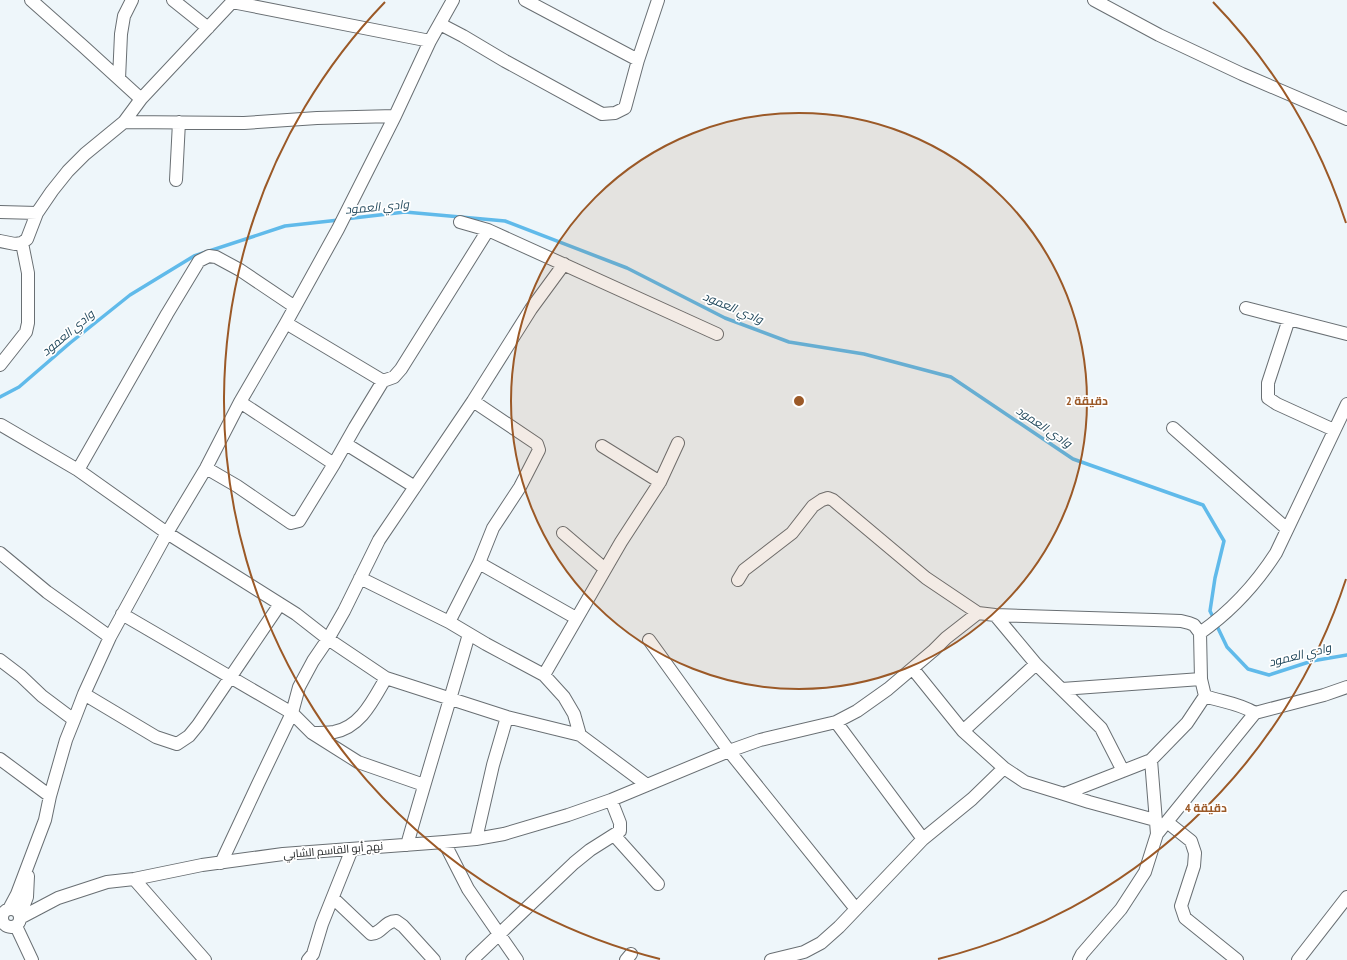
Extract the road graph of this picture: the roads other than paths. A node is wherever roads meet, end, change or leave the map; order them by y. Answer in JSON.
{"nodes":[{"id":1,"x":31,"y":0,"type":"edge"},
{"id":2,"x":132,"y":0,"type":"edge"},
{"id":3,"x":173,"y":0,"type":"edge"},
{"id":4,"x":453,"y":0,"type":"edge"},
{"id":5,"x":525,"y":0,"type":"edge"},
{"id":6,"x":658,"y":0,"type":"edge"},
{"id":7,"x":1094,"y":0,"type":"edge"},
{"id":8,"x":233,"y":1,"type":"edge"},
{"id":9,"x":440,"y":24,"type":"junction"},
{"id":10,"x":208,"y":28,"type":"junction"},
{"id":11,"x":430,"y":42,"type":"junction"},
{"id":12,"x":638,"y":60,"type":"junction"},
{"id":13,"x":119,"y":80,"type":"junction"},
{"id":14,"x":141,"y":100,"type":"junction"},
{"id":15,"x":395,"y":116,"type":"junction"},
{"id":16,"x":1347,"y":119,"type":"edge"},
{"id":17,"x":124,"y":122,"type":"junction"},
{"id":18,"x":179,"y":122,"type":"junction"},
{"id":19,"x":176,"y":180,"type":"dead end"},
{"id":20,"x":0,"y":212,"type":"edge"},
{"id":21,"x":37,"y":213,"type":"junction"},
{"id":22,"x":460,"y":222,"type":"dead end"},
{"id":23,"x":488,"y":230,"type":"junction"},
{"id":24,"x":0,"y":241,"type":"edge"},
{"id":25,"x":22,"y":243,"type":"junction"},
{"id":26,"x":564,"y":264,"type":"junction"},
{"id":27,"x":296,"y":307,"type":"junction"},
{"id":28,"x":1246,"y":308,"type":"dead end"},
{"id":29,"x":1289,"y":319,"type":"junction"},
{"id":30,"x":286,"y":323,"type":"junction"},
{"id":31,"x":717,"y":334,"type":"dead end"},
{"id":32,"x":1347,"y":334,"type":"edge"},
{"id":33,"x":0,"y":365,"type":"edge"},
{"id":34,"x":383,"y":381,"type":"junction"},
{"id":35,"x":473,"y":401,"type":"junction"},
{"id":36,"x":240,"y":402,"type":"junction"},
{"id":37,"x":1347,"y":404,"type":"edge"},
{"id":38,"x":1,"y":425,"type":"dead end"},
{"id":39,"x":1173,"y":428,"type":"dead end"},
{"id":40,"x":1334,"y":430,"type":"junction"},
{"id":41,"x":346,"y":444,"type":"junction"},
{"id":42,"x":678,"y":444,"type":"dead end"},
{"id":43,"x":602,"y":446,"type":"dead end"},
{"id":44,"x":334,"y":464,"type":"junction"},
{"id":45,"x":206,"y":468,"type":"junction"},
{"id":46,"x":78,"y":470,"type":"junction"},
{"id":47,"x":660,"y":482,"type":"junction"},
{"id":48,"x":415,"y":487,"type":"junction"},
{"id":49,"x":1287,"y":529,"type":"junction"},
{"id":50,"x":168,"y":533,"type":"junction"},
{"id":51,"x":563,"y":533,"type":"dead end"},
{"id":52,"x":0,"y":552,"type":"edge"},
{"id":53,"x":479,"y":563,"type":"junction"},
{"id":54,"x":605,"y":569,"type":"junction"},
{"id":55,"x":360,"y":578,"type":"junction"},
{"id":56,"x":738,"y":580,"type":"dead end"},
{"id":57,"x":280,"y":604,"type":"junction"},
{"id":58,"x":978,"y":613,"type":"junction"},
{"id":59,"x":122,"y":614,"type":"junction"},
{"id":60,"x":995,"y":615,"type":"junction"},
{"id":61,"x":576,"y":618,"type":"junction"},
{"id":62,"x":449,"y":622,"type":"junction"},
{"id":63,"x":1200,"y":633,"type":"junction"},
{"id":64,"x":469,"y":634,"type":"junction"},
{"id":65,"x":110,"y":638,"type":"junction"},
{"id":66,"x":328,"y":639,"type":"junction"},
{"id":67,"x":649,"y":640,"type":"dead end"},
{"id":68,"x":0,"y":660,"type":"edge"},
{"id":69,"x":1036,"y":664,"type":"junction"},
{"id":70,"x":913,"y":669,"type":"junction"},
{"id":71,"x":544,"y":675,"type":"junction"},
{"id":72,"x":230,"y":678,"type":"junction"},
{"id":73,"x":386,"y":678,"type":"junction"},
{"id":74,"x":1201,"y":679,"type":"junction"},
{"id":75,"x":1347,"y":686,"type":"edge"},
{"id":76,"x":1062,"y":689,"type":"junction"},
{"id":77,"x":84,"y":694,"type":"junction"},
{"id":78,"x":1205,"y":696,"type":"junction"},
{"id":79,"x":450,"y":700,"type":"junction"},
{"id":80,"x":292,"y":713,"type":"junction"},
{"id":81,"x":1255,"y":713,"type":"junction"},
{"id":82,"x":507,"y":717,"type":"junction"},
{"id":83,"x":74,"y":720,"type":"junction"},
{"id":84,"x":836,"y":722,"type":"junction"},
{"id":85,"x":963,"y":731,"type":"junction"},
{"id":86,"x":312,"y":734,"type":"junction"},
{"id":87,"x":580,"y":735,"type":"junction"},
{"id":88,"x":729,"y":751,"type":"junction"},
{"id":89,"x":0,"y":759,"type":"edge"},
{"id":90,"x":1151,"y":760,"type":"junction"},
{"id":91,"x":1004,"y":768,"type":"junction"},
{"id":92,"x":1123,"y":772,"type":"junction"},
{"id":93,"x":424,"y":785,"type":"junction"},
{"id":94,"x":647,"y":785,"type":"junction"},
{"id":95,"x":1064,"y":794,"type":"junction"},
{"id":96,"x":50,"y":796,"type":"junction"},
{"id":97,"x":611,"y":800,"type":"junction"},
{"id":98,"x":1161,"y":821,"type":"junction"},
{"id":99,"x":614,"y":835,"type":"junction"},
{"id":100,"x":476,"y":839,"type":"junction"},
{"id":101,"x":924,"y":839,"type":"junction"},
{"id":102,"x":444,"y":842,"type":"junction"},
{"id":103,"x":407,"y":844,"type":"junction"},
{"id":104,"x":352,"y":849,"type":"junction"},
{"id":105,"x":221,"y":863,"type":"junction"},
{"id":106,"x":134,"y":879,"type":"junction"},
{"id":107,"x":658,"y":884,"type":"dead end"},
{"id":108,"x":1347,"y":897,"type":"edge"},
{"id":109,"x":333,"y":898,"type":"junction"},
{"id":110,"x":856,"y":909,"type":"junction"},
{"id":111,"x":9,"y":920,"type":"edge"},
{"id":112,"x":499,"y":935,"type":"junction"},
{"id":113,"x":32,"y":960,"type":"edge"},
{"id":114,"x":205,"y":960,"type":"edge"},
{"id":115,"x":308,"y":960,"type":"edge"},
{"id":116,"x":434,"y":960,"type":"edge"},
{"id":117,"x":472,"y":960,"type":"edge"},
{"id":118,"x":517,"y":960,"type":"edge"},
{"id":119,"x":772,"y":960,"type":"edge"},
{"id":120,"x":1079,"y":960,"type":"edge"},
{"id":121,"x":1237,"y":960,"type":"edge"},
{"id":122,"x":1298,"y":960,"type":"edge"}],
"edges":[{"from":1,"to":13,"type":"street"},
{"from":2,"to":13,"type":"street"},
{"from":3,"to":10,"type":"street"},
{"from":4,"to":9,"type":"street"},
{"from":5,"to":12,"type":"street"},
{"from":6,"to":12,"type":"street"},
{"from":7,"to":16,"type":"street"},
{"from":8,"to":10,"type":"street"},
{"from":8,"to":11,"type":"street"},
{"from":9,"to":11,"type":"street"},
{"from":9,"to":12,"type":"street"},
{"from":10,"to":14,"type":"street"},
{"from":11,"to":15,"type":"street"},
{"from":13,"to":14,"type":"street"},
{"from":14,"to":17,"type":"street"},
{"from":15,"to":18,"type":"street"},
{"from":15,"to":27,"type":"street"},
{"from":17,"to":18,"type":"street"},
{"from":17,"to":21,"type":"street"},
{"from":18,"to":19,"type":"street"},
{"from":20,"to":21,"type":"street"},
{"from":21,"to":25,"type":"street"},
{"from":22,"to":23,"type":"street"},
{"from":23,"to":26,"type":"street"},
{"from":23,"to":34,"type":"street"},
{"from":24,"to":25,"type":"street"},
{"from":25,"to":33,"type":"street"},
{"from":26,"to":31,"type":"street"},
{"from":26,"to":35,"type":"street"},
{"from":27,"to":30,"type":"street"},
{"from":27,"to":46,"type":"street"},
{"from":28,"to":29,"type":"street"},
{"from":29,"to":32,"type":"street"},
{"from":29,"to":40,"type":"street"},
{"from":30,"to":34,"type":"street"},
{"from":30,"to":36,"type":"street"},
{"from":34,"to":41,"type":"street"},
{"from":35,"to":48,"type":"street"},
{"from":35,"to":53,"type":"street"},
{"from":36,"to":44,"type":"street"},
{"from":36,"to":45,"type":"street"},
{"from":37,"to":40,"type":"street"},
{"from":38,"to":46,"type":"street"},
{"from":39,"to":49,"type":"street"},
{"from":40,"to":49,"type":"street"},
{"from":41,"to":44,"type":"street"},
{"from":41,"to":48,"type":"street"},
{"from":42,"to":47,"type":"street"},
{"from":43,"to":47,"type":"street"},
{"from":44,"to":45,"type":"street"},
{"from":45,"to":50,"type":"street"},
{"from":46,"to":50,"type":"street"},
{"from":47,"to":54,"type":"street"},
{"from":48,"to":55,"type":"street"},
{"from":49,"to":63,"type":"street"},
{"from":50,"to":57,"type":"street"},
{"from":50,"to":59,"type":"street"},
{"from":51,"to":54,"type":"street"},
{"from":52,"to":65,"type":"street"},
{"from":53,"to":61,"type":"street"},
{"from":53,"to":62,"type":"street"},
{"from":54,"to":61,"type":"street"},
{"from":55,"to":62,"type":"street"},
{"from":55,"to":66,"type":"street"},
{"from":56,"to":58,"type":"street"},
{"from":57,"to":66,"type":"street"},
{"from":57,"to":72,"type":"street"},
{"from":58,"to":60,"type":"street"},
{"from":58,"to":70,"type":"street","name":"نهج أبو القاسم الشابي"},
{"from":59,"to":65,"type":"street"},
{"from":59,"to":72,"type":"street"},
{"from":60,"to":63,"type":"street"},
{"from":60,"to":69,"type":"street"},
{"from":61,"to":71,"type":"street"},
{"from":62,"to":64,"type":"street"},
{"from":63,"to":74,"type":"street"},
{"from":64,"to":71,"type":"street"},
{"from":64,"to":79,"type":"street"},
{"from":65,"to":77,"type":"street"},
{"from":66,"to":73,"type":"street"},
{"from":66,"to":80,"type":"street"},
{"from":67,"to":88,"type":"street"},
{"from":68,"to":83,"type":"street"},
{"from":69,"to":76,"type":"street"},
{"from":69,"to":85,"type":"street"},
{"from":70,"to":84,"type":"street","name":"نهج أبو القاسم الشابي"},
{"from":70,"to":85,"type":"street"},
{"from":71,"to":87,"type":"street"},
{"from":72,"to":77,"type":"street"},
{"from":72,"to":80,"type":"street"},
{"from":73,"to":79,"type":"street"},
{"from":73,"to":86,"type":"street"},
{"from":74,"to":76,"type":"street"},
{"from":74,"to":78,"type":"street"},
{"from":75,"to":81,"type":"street"},
{"from":76,"to":92,"type":"street"},
{"from":77,"to":83,"type":"street"},
{"from":78,"to":81,"type":"street"},
{"from":78,"to":90,"type":"street"},
{"from":79,"to":82,"type":"street"},
{"from":79,"to":93,"type":"street"},
{"from":80,"to":86,"type":"street"},
{"from":80,"to":105,"type":"street"},
{"from":81,"to":98,"type":"street"},
{"from":82,"to":87,"type":"street"},
{"from":82,"to":100,"type":"street"},
{"from":83,"to":96,"type":"street"},
{"from":84,"to":88,"type":"street","name":"نهج أبو القاسم الشابي"},
{"from":84,"to":101,"type":"street"},
{"from":85,"to":91,"type":"street"},
{"from":86,"to":93,"type":"street"},
{"from":87,"to":94,"type":"street"},
{"from":88,"to":94,"type":"street","name":"نهج أبو القاسم الشابي"},
{"from":88,"to":110,"type":"street"},
{"from":89,"to":96,"type":"street"},
{"from":90,"to":92,"type":"street"},
{"from":90,"to":98,"type":"street"},
{"from":91,"to":95,"type":"street"},
{"from":91,"to":101,"type":"street"},
{"from":92,"to":95,"type":"street"},
{"from":93,"to":103,"type":"street"},
{"from":94,"to":97,"type":"street","name":"نهج أبو القاسم الشابي"},
{"from":95,"to":98,"type":"street"},
{"from":96,"to":111,"type":"street"},
{"from":97,"to":99,"type":"street"},
{"from":97,"to":100,"type":"street","name":"نهج أبو القاسم الشابي"},
{"from":98,"to":120,"type":"street"},
{"from":98,"to":121,"type":"street"},
{"from":99,"to":107,"type":"street"},
{"from":99,"to":112,"type":"street"},
{"from":100,"to":102,"type":"street","name":"نهج أبو القاسم الشابي"},
{"from":101,"to":110,"type":"street"},
{"from":102,"to":103,"type":"street","name":"نهج أبو القاسم الشابي"},
{"from":102,"to":112,"type":"street"},
{"from":103,"to":104,"type":"street","name":"نهج أبو القاسم الشابي"},
{"from":104,"to":105,"type":"street","name":"نهج أبو القاسم الشابي"},
{"from":104,"to":109,"type":"street"},
{"from":105,"to":106,"type":"street","name":"نهج أبو القاسم الشابي"},
{"from":106,"to":111,"type":"street","name":"نهج أبو القاسم الشابي"},
{"from":106,"to":114,"type":"street"},
{"from":108,"to":122,"type":"street"},
{"from":109,"to":115,"type":"street"},
{"from":109,"to":116,"type":"street"},
{"from":110,"to":119,"type":"street"},
{"from":111,"to":113,"type":"street"},
{"from":112,"to":117,"type":"street"},
{"from":112,"to":118,"type":"street"}]}
